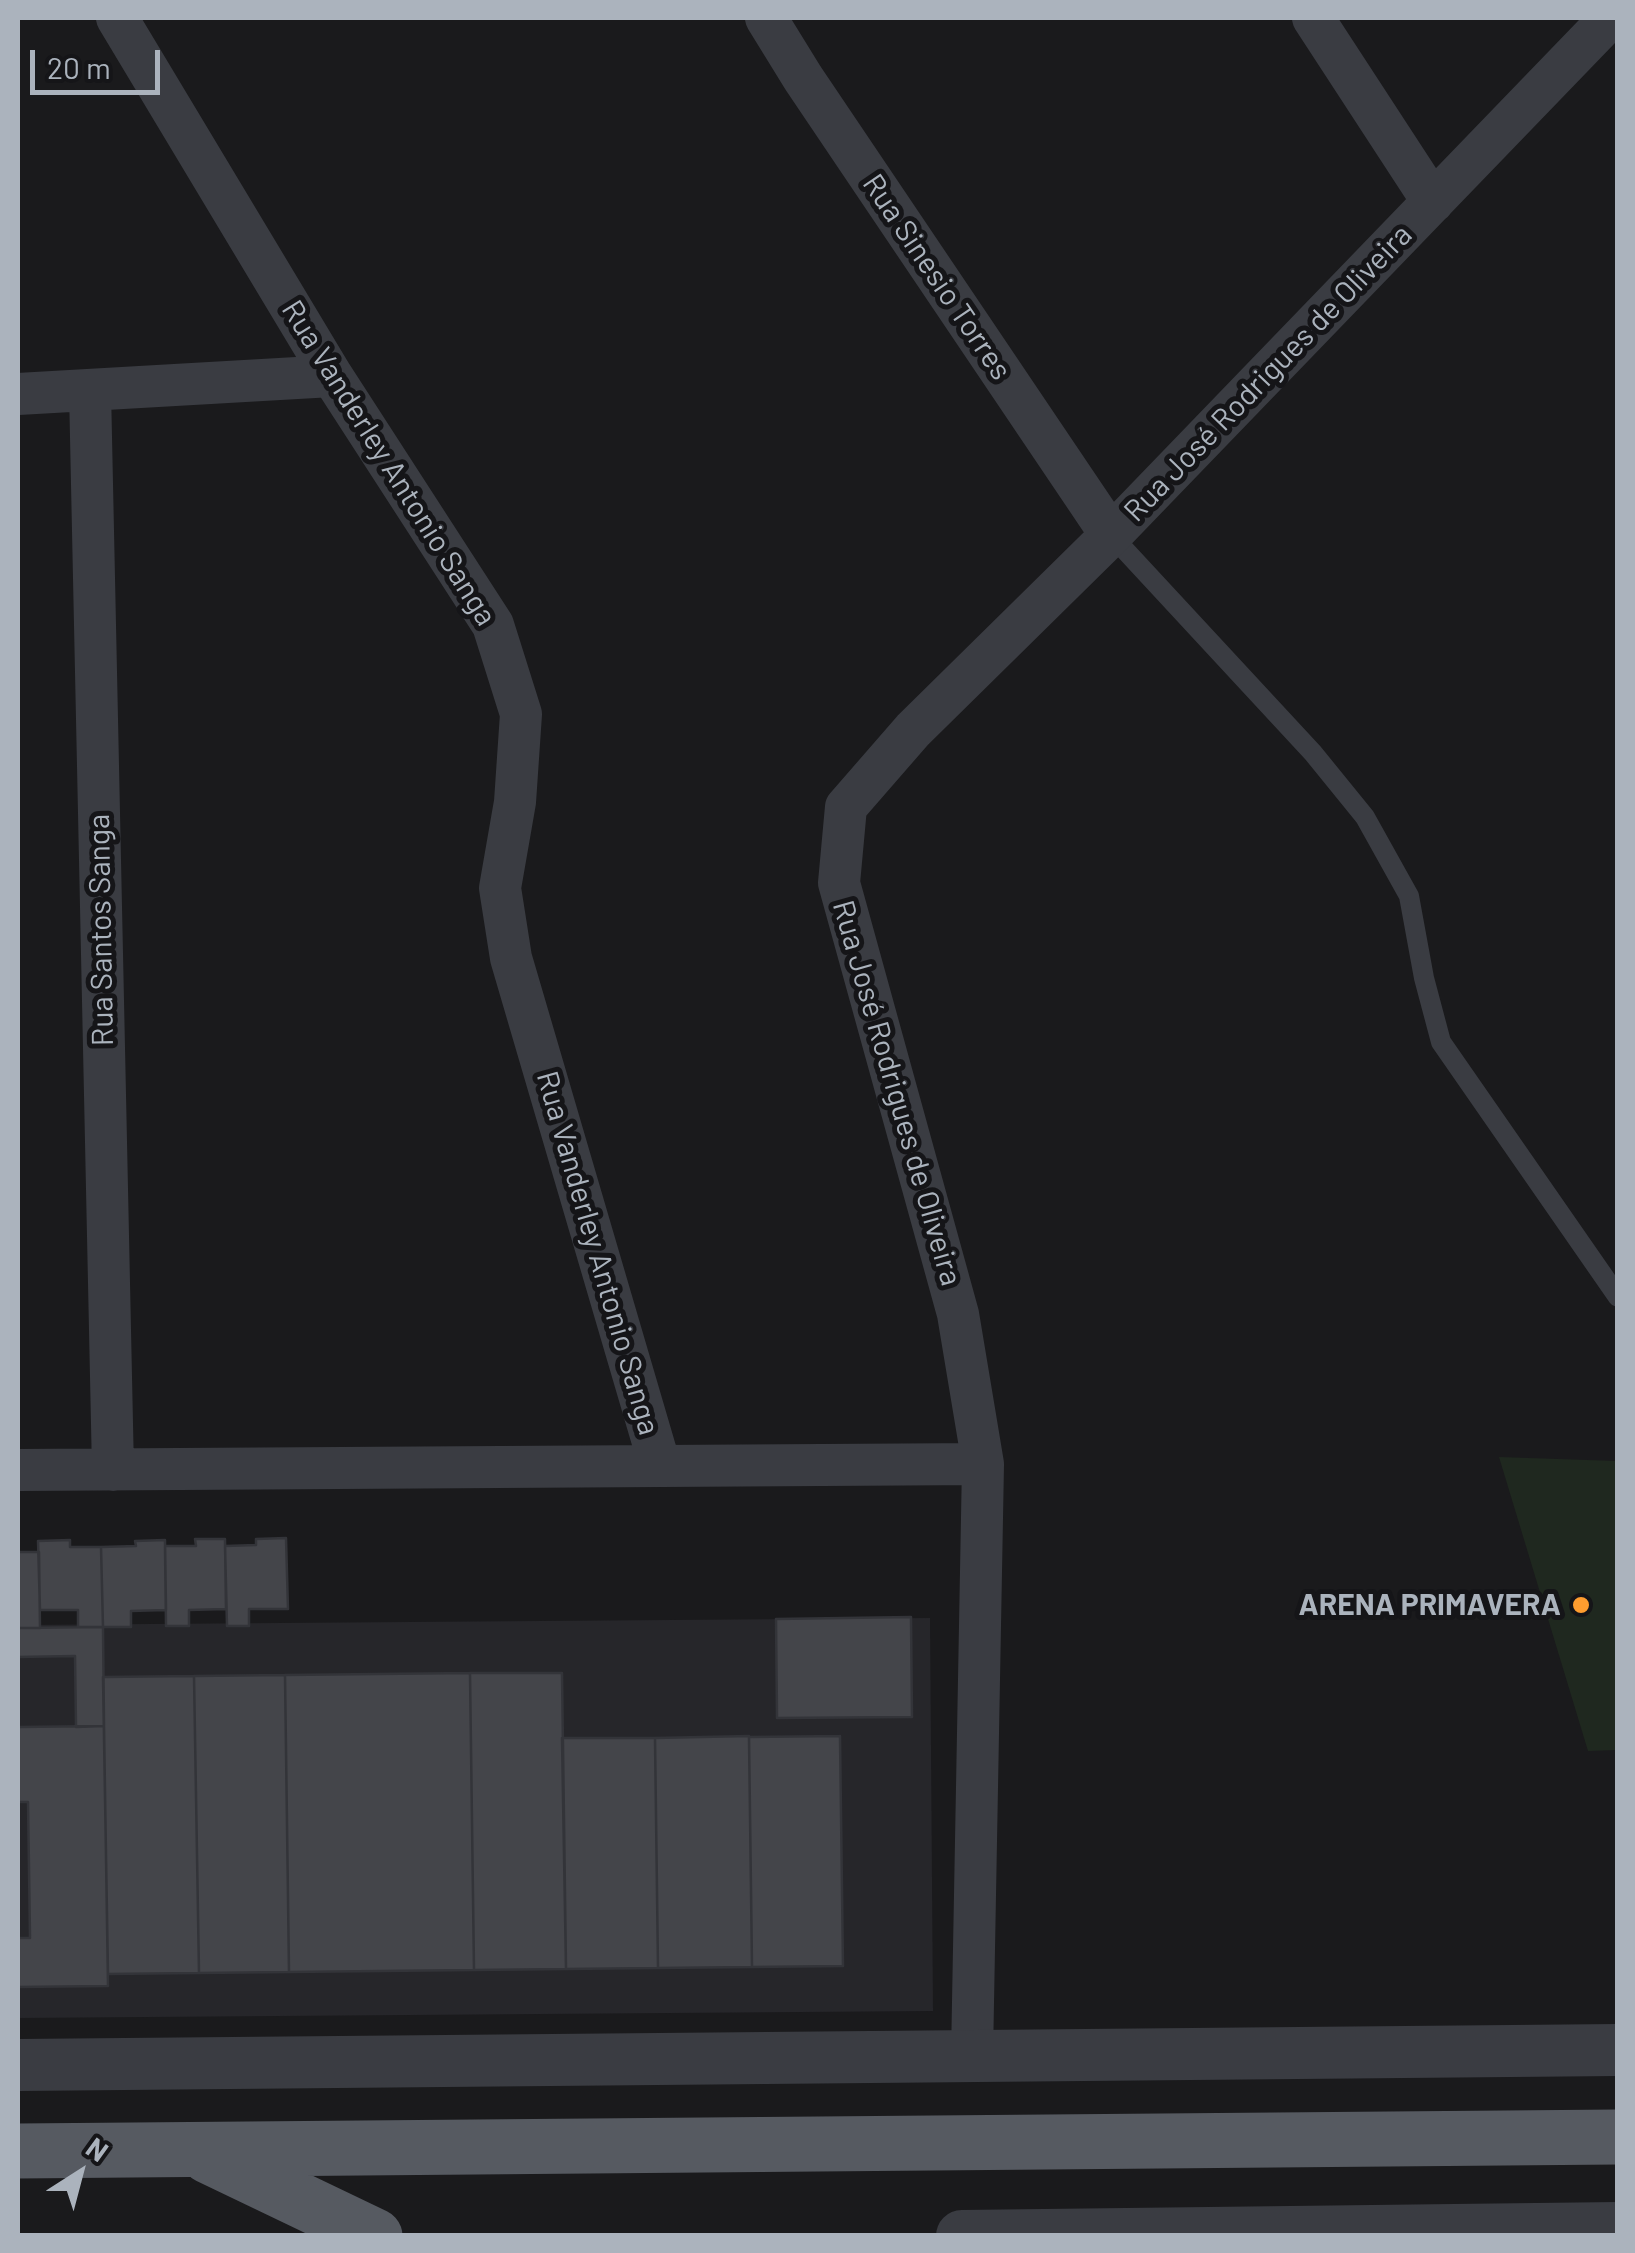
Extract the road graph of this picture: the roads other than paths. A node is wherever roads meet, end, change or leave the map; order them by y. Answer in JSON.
{"nodes":[{"id":1,"x":117,"y":18,"type":"edge"},
{"id":2,"x":766,"y":18,"type":"edge"},
{"id":3,"x":1313,"y":18,"type":"edge"},
{"id":4,"x":1610,"y":18,"type":"edge"},
{"id":5,"x":1432,"y":202,"type":"junction"},
{"id":6,"x":332,"y":376,"type":"junction"},
{"id":7,"x":90,"y":390,"type":"junction"},
{"id":8,"x":18,"y":394,"type":"edge"},
{"id":9,"x":1110,"y":535,"type":"junction"},
{"id":10,"x":1618,"y":1297,"type":"edge"},
{"id":11,"x":983,"y":1464,"type":"junction"},
{"id":12,"x":660,"y":1466,"type":"junction"},
{"id":13,"x":18,"y":1470,"type":"edge"},
{"id":14,"x":113,"y":1470,"type":"junction"},
{"id":15,"x":1618,"y":2050,"type":"edge"},
{"id":16,"x":972,"y":2056,"type":"junction"},
{"id":17,"x":18,"y":2065,"type":"edge"},
{"id":18,"x":1618,"y":2137,"type":"edge"},
{"id":19,"x":192,"y":2149,"type":"junction"},
{"id":20,"x":18,"y":2151,"type":"edge"},
{"id":21,"x":1618,"y":2228,"type":"edge"},
{"id":22,"x":375,"y":2236,"type":"edge"},
{"id":23,"x":962,"y":2236,"type":"edge"}],
"edges":[{"from":1,"to":6,"type":"street","name":"Rua Vanderley Antonio Sanga"},
{"from":2,"to":9,"type":"street","name":"Rua Sinesio Torres"},
{"from":3,"to":5,"type":"street"},
{"from":4,"to":5,"type":"street","name":"Rua José Rodrigues de Oliveira"},
{"from":5,"to":9,"type":"street","name":"Rua José Rodrigues de Oliveira"},
{"from":6,"to":7,"type":"street"},
{"from":6,"to":12,"type":"street","name":"Rua Vanderley Antonio Sanga"},
{"from":7,"to":8,"type":"street"},
{"from":7,"to":14,"type":"street","name":"Rua Santos Sanga"},
{"from":9,"to":10,"type":"lane"},
{"from":9,"to":11,"type":"street","name":"Rua José Rodrigues de Oliveira"},
{"from":11,"to":12,"type":"street"},
{"from":11,"to":16,"type":"street","name":"Rua José Rodrigues de Oliveira"},
{"from":12,"to":14,"type":"street"},
{"from":13,"to":14,"type":"street"},
{"from":15,"to":16,"type":"street"},
{"from":16,"to":17,"type":"street"},
{"from":18,"to":19,"type":"main road"},
{"from":19,"to":20,"type":"main road"},
{"from":19,"to":22,"type":"main road"},
{"from":21,"to":23,"type":"street"}]}
